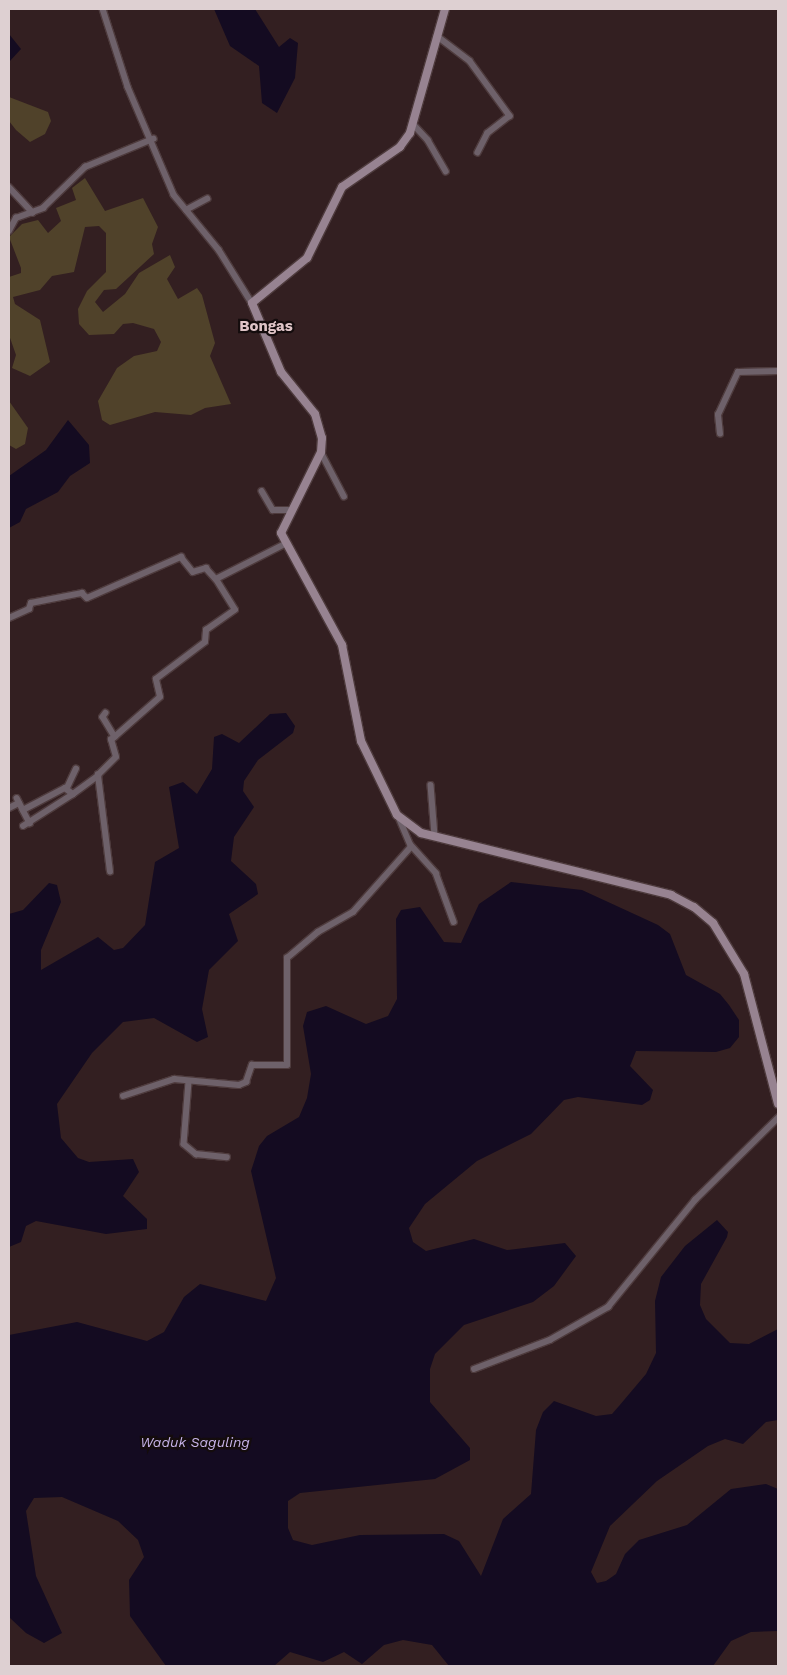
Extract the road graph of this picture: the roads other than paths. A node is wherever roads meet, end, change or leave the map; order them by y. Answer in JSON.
{"nodes":[{"id":1,"x":103,"y":9,"type":"edge"},
{"id":2,"x":445,"y":9,"type":"edge"},
{"id":3,"x":437,"y":36,"type":"junction"},
{"id":4,"x":414,"y":126,"type":"junction"},
{"id":5,"x":153,"y":139,"type":"junction"},
{"id":6,"x":478,"y":153,"type":"dead end"},
{"id":7,"x":446,"y":171,"type":"dead end"},
{"id":8,"x":9,"y":187,"type":"edge"},
{"id":9,"x":207,"y":199,"type":"dead end"},
{"id":10,"x":186,"y":210,"type":"junction"},
{"id":11,"x":33,"y":213,"type":"junction"},
{"id":12,"x":9,"y":231,"type":"edge"},
{"id":13,"x":252,"y":303,"type":"junction"},
{"id":14,"x":778,"y":371,"type":"edge"},
{"id":15,"x":720,"y":434,"type":"dead end"},
{"id":16,"x":321,"y":452,"type":"junction"},
{"id":17,"x":262,"y":491,"type":"dead end"},
{"id":18,"x":344,"y":496,"type":"dead end"},
{"id":19,"x":288,"y":510,"type":"junction"},
{"id":20,"x":285,"y":544,"type":"junction"},
{"id":21,"x":216,"y":579,"type":"junction"},
{"id":22,"x":9,"y":618,"type":"edge"},
{"id":23,"x":106,"y":713,"type":"dead end"},
{"id":24,"x":115,"y":736,"type":"junction"},
{"id":25,"x":76,"y":769,"type":"dead end"},
{"id":26,"x":98,"y":776,"type":"junction"},
{"id":27,"x":431,"y":785,"type":"dead end"},
{"id":28,"x":67,"y":788,"type":"junction"},
{"id":29,"x":73,"y":794,"type":"junction"},
{"id":30,"x":9,"y":808,"type":"edge"},
{"id":31,"x":23,"y":810,"type":"junction"},
{"id":32,"x":397,"y":815,"type":"junction"},
{"id":33,"x":30,"y":823,"type":"junction"},
{"id":34,"x":23,"y":826,"type":"dead end"},
{"id":35,"x":435,"y":836,"type":"junction"},
{"id":36,"x":411,"y":845,"type":"junction"},
{"id":37,"x":110,"y":872,"type":"dead end"},
{"id":38,"x":454,"y":922,"type":"dead end"},
{"id":39,"x":189,"y":1082,"type":"junction"},
{"id":40,"x":122,"y":1096,"type":"dead end"},
{"id":41,"x":778,"y":1100,"type":"edge"},
{"id":42,"x":778,"y":1118,"type":"edge"},
{"id":43,"x":227,"y":1157,"type":"dead end"},
{"id":44,"x":474,"y":1369,"type":"dead end"}],
"edges":[{"from":1,"to":5,"type":"street"},
{"from":2,"to":3,"type":"main road"},
{"from":3,"to":4,"type":"main road"},
{"from":3,"to":6,"type":"street"},
{"from":4,"to":7,"type":"street"},
{"from":4,"to":13,"type":"main road"},
{"from":5,"to":10,"type":"street"},
{"from":5,"to":11,"type":"street"},
{"from":8,"to":11,"type":"street"},
{"from":9,"to":10,"type":"street"},
{"from":10,"to":13,"type":"street"},
{"from":11,"to":12,"type":"street"},
{"from":13,"to":16,"type":"main road"},
{"from":14,"to":15,"type":"street"},
{"from":16,"to":18,"type":"street"},
{"from":16,"to":19,"type":"main road"},
{"from":17,"to":19,"type":"street"},
{"from":19,"to":20,"type":"main road"},
{"from":20,"to":21,"type":"street"},
{"from":20,"to":32,"type":"main road"},
{"from":21,"to":22,"type":"street"},
{"from":21,"to":24,"type":"street"},
{"from":23,"to":24,"type":"street"},
{"from":24,"to":26,"type":"street"},
{"from":25,"to":28,"type":"street"},
{"from":26,"to":29,"type":"street"},
{"from":26,"to":37,"type":"street"},
{"from":27,"to":35,"type":"street"},
{"from":28,"to":29,"type":"street"},
{"from":28,"to":31,"type":"street"},
{"from":29,"to":33,"type":"street"},
{"from":30,"to":31,"type":"street"},
{"from":31,"to":33,"type":"street"},
{"from":32,"to":35,"type":"main road"},
{"from":32,"to":36,"type":"street"},
{"from":33,"to":34,"type":"street"},
{"from":35,"to":41,"type":"main road"},
{"from":36,"to":38,"type":"street"},
{"from":36,"to":39,"type":"street"},
{"from":39,"to":40,"type":"street"},
{"from":39,"to":43,"type":"street"},
{"from":42,"to":44,"type":"street"}]}
